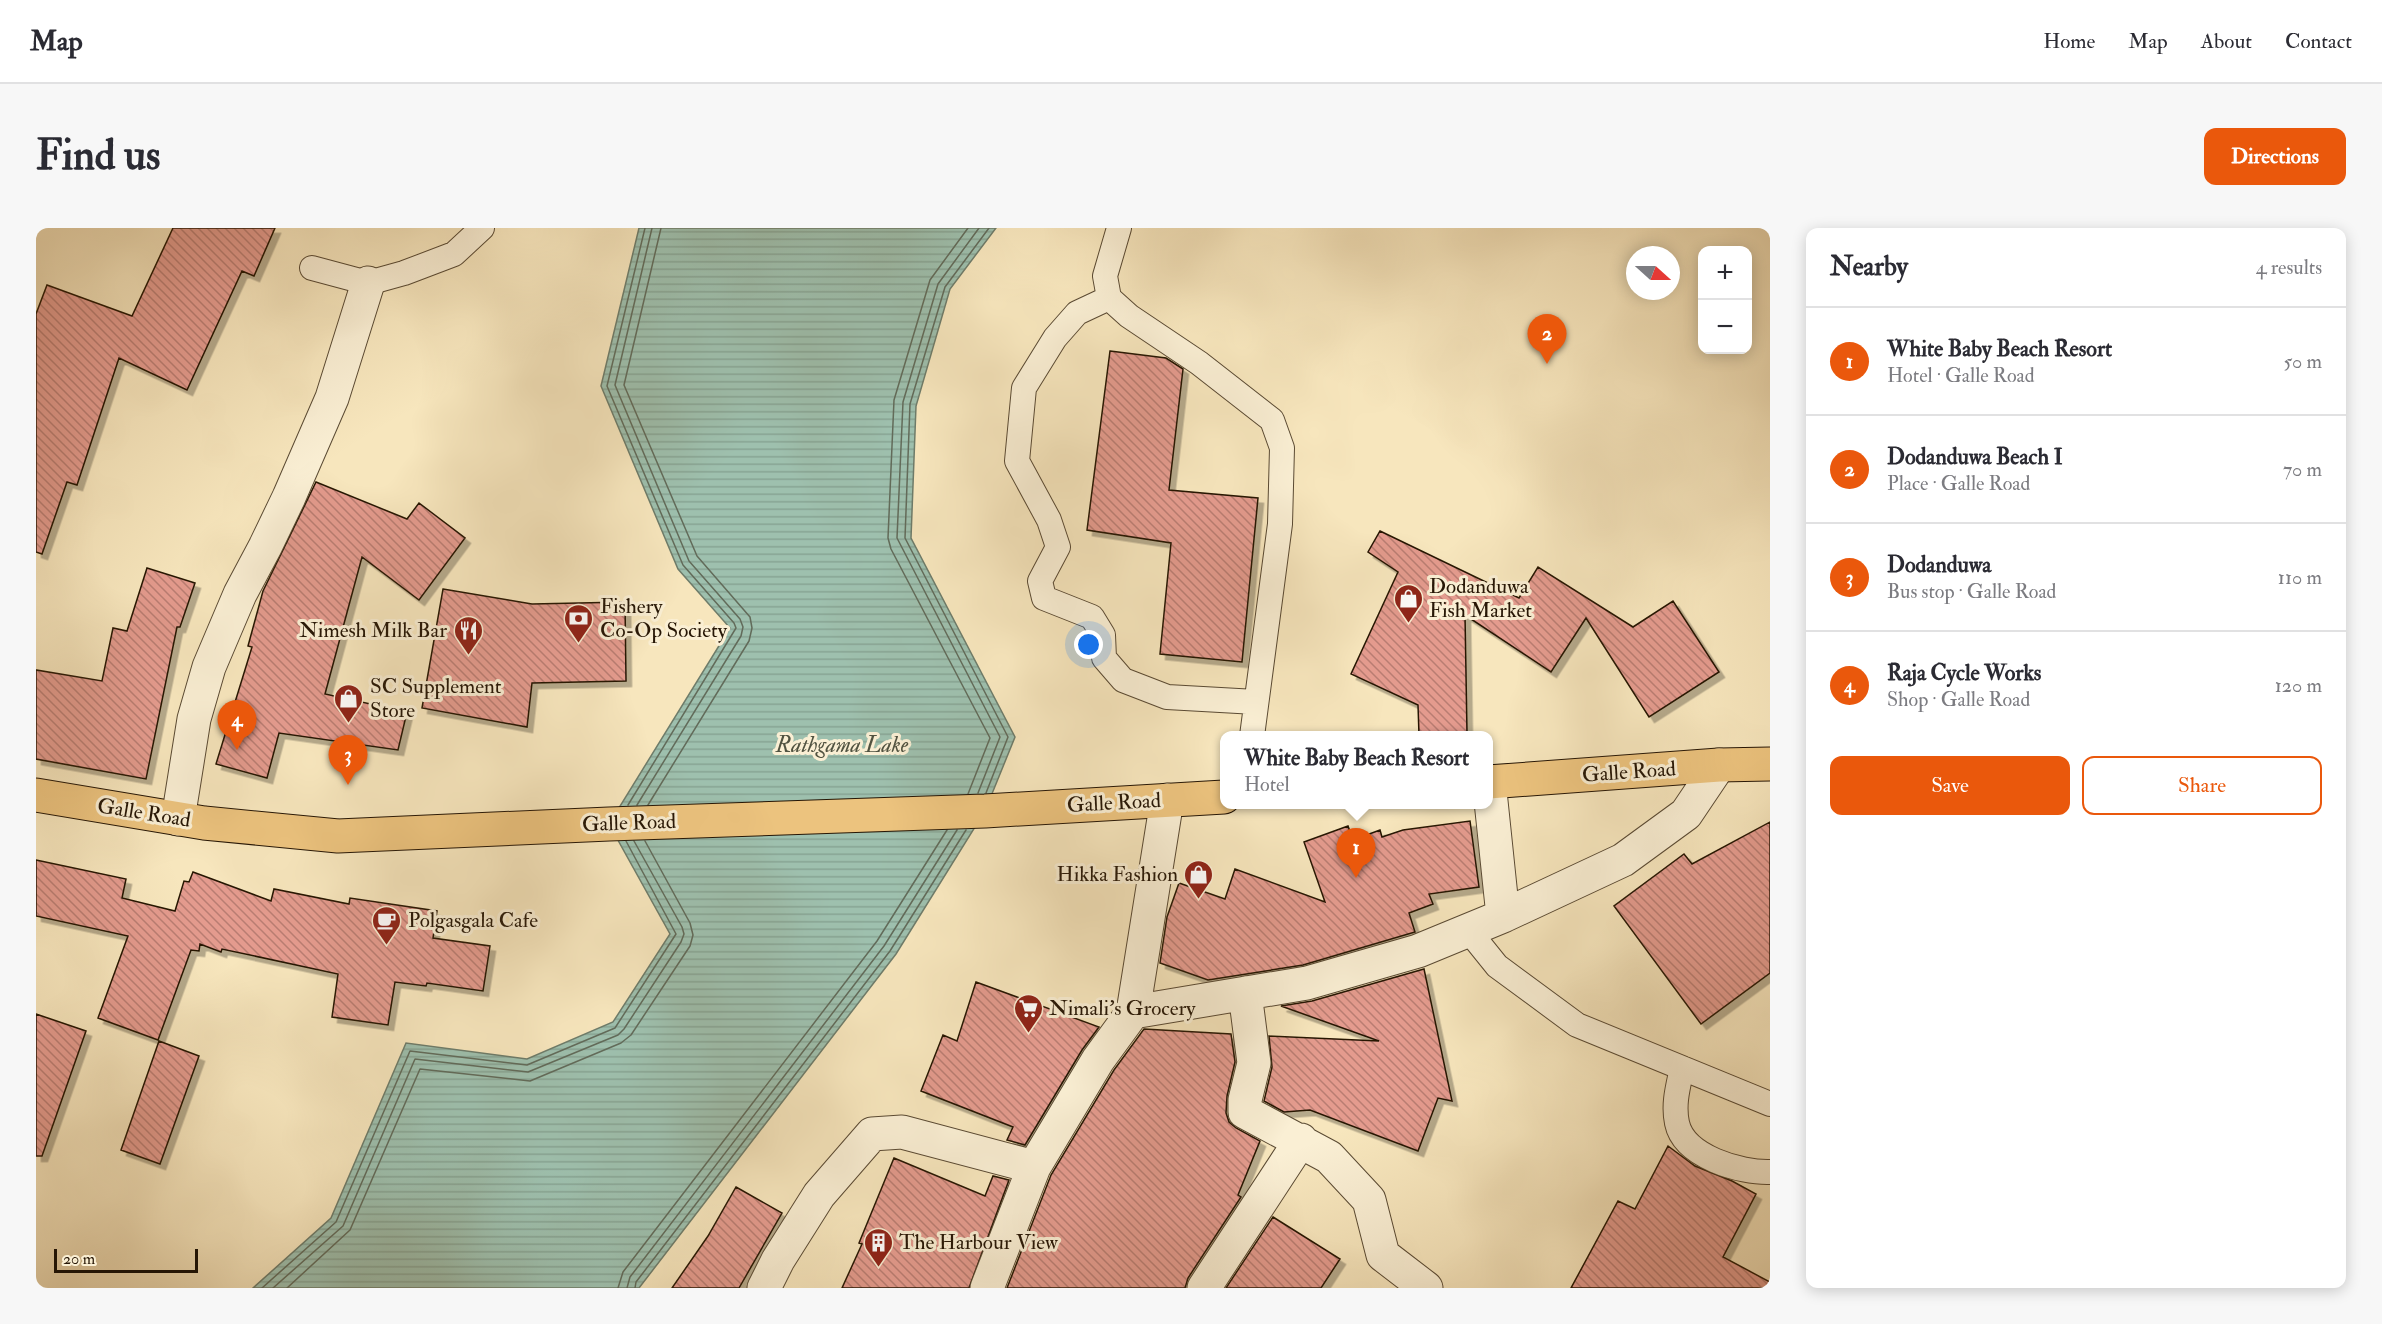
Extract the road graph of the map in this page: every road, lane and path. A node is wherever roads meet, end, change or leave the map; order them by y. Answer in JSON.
{"nodes":[{"id":1,"x":482,"y":228,"type":"edge"},
{"id":2,"x":1119,"y":228,"type":"edge"},
{"id":3,"x":312,"y":268,"type":"dead end"},
{"id":4,"x":368,"y":283,"type":"junction"},
{"id":5,"x":1109,"y":298,"type":"junction"},
{"id":6,"x":1256,"y":702,"type":"junction"},
{"id":7,"x":1252,"y":731,"type":"edge"},
{"id":8,"x":1770,"y":764,"type":"edge"},
{"id":9,"x":1719,"y":765,"type":"junction"},
{"id":10,"x":1493,"y":782,"type":"edge"},
{"id":11,"x":36,"y":795,"type":"edge"},
{"id":12,"x":1220,"y":797,"type":"edge"},
{"id":13,"x":1167,"y":800,"type":"junction"},
{"id":14,"x":1492,"y":809,"type":"edge"},
{"id":15,"x":178,"y":819,"type":"junction"},
{"id":16,"x":1503,"y":916,"type":"junction"},
{"id":17,"x":1468,"y":930,"type":"junction"},
{"id":18,"x":1245,"y":993,"type":"junction"},
{"id":19,"x":1133,"y":1012,"type":"junction"},
{"id":20,"x":1682,"y":1068,"type":"junction"},
{"id":21,"x":1770,"y":1104,"type":"edge"},
{"id":22,"x":1301,"y":1140,"type":"junction"},
{"id":23,"x":1034,"y":1167,"type":"junction"},
{"id":24,"x":1770,"y":1172,"type":"edge"},
{"id":25,"x":764,"y":1288,"type":"edge"},
{"id":26,"x":987,"y":1288,"type":"edge"},
{"id":27,"x":1204,"y":1288,"type":"edge"},
{"id":28,"x":1426,"y":1288,"type":"edge"}],
"edges":[{"from":1,"to":4,"type":"lane"},
{"from":2,"to":5,"type":"lane"},
{"from":3,"to":4,"type":"lane"},
{"from":4,"to":15,"type":"street"},
{"from":5,"to":6,"type":"lane"},
{"from":5,"to":6,"type":"lane"},
{"from":6,"to":7,"type":"lane"},
{"from":8,"to":9,"type":"highway","name":"Galle Road"},
{"from":9,"to":10,"type":"highway","name":"Galle Road"},
{"from":9,"to":16,"type":"street"},
{"from":11,"to":15,"type":"highway","name":"Galle Road"},
{"from":12,"to":13,"type":"highway","name":"Galle Road"},
{"from":13,"to":15,"type":"highway","name":"Galle Road"},
{"from":13,"to":19,"type":"street"},
{"from":14,"to":16,"type":"street"},
{"from":16,"to":17,"type":"street"},
{"from":17,"to":18,"type":"street"},
{"from":17,"to":20,"type":"lane"},
{"from":18,"to":19,"type":"street"},
{"from":18,"to":22,"type":"street"},
{"from":19,"to":23,"type":"street"},
{"from":20,"to":21,"type":"lane"},
{"from":20,"to":24,"type":"lane"},
{"from":22,"to":27,"type":"street"},
{"from":22,"to":28,"type":"street"},
{"from":23,"to":25,"type":"street"},
{"from":23,"to":26,"type":"street"}]}
